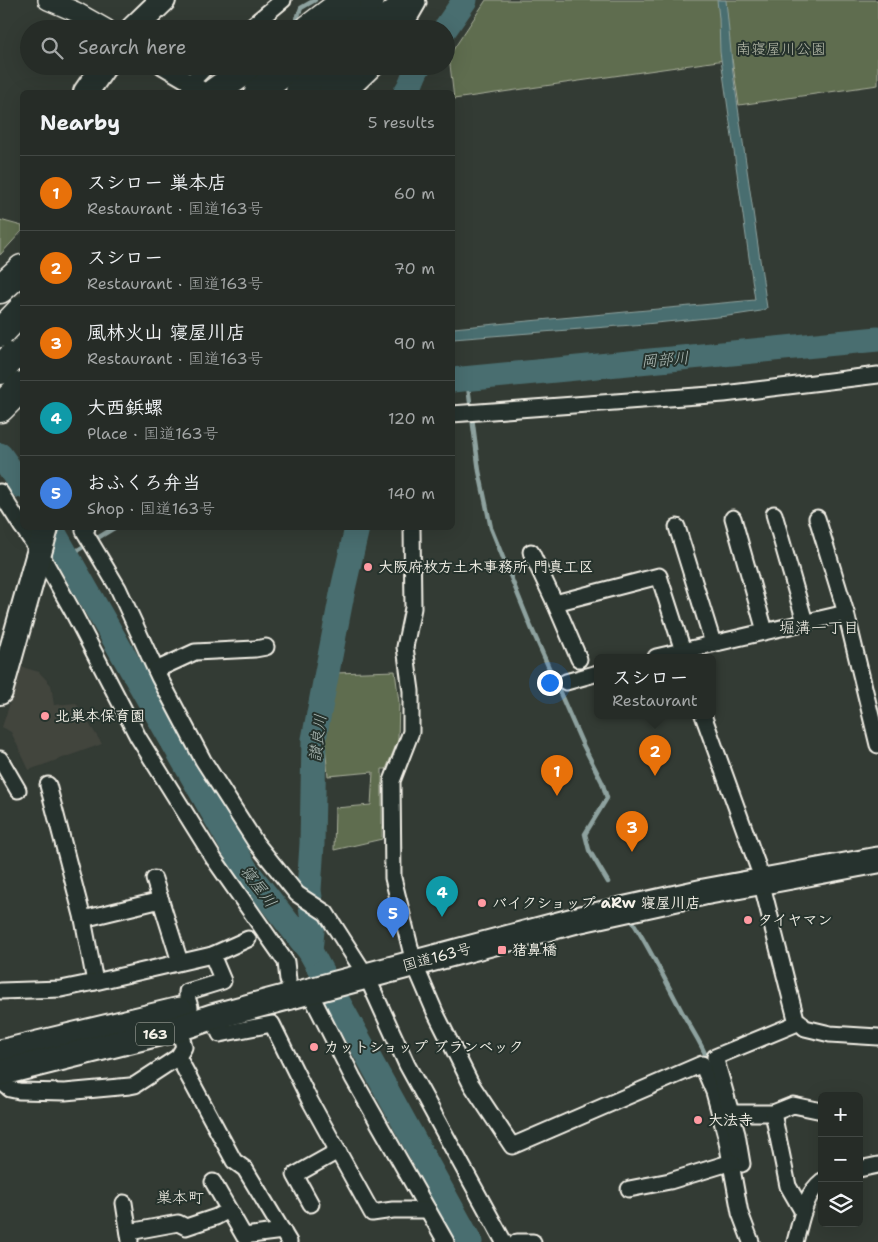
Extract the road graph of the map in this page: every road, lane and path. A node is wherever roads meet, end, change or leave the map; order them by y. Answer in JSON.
{"nodes":[{"id":1,"x":48,"y":0,"type":"edge"},
{"id":2,"x":163,"y":0,"type":"edge"},
{"id":3,"x":282,"y":0,"type":"edge"},
{"id":4,"x":347,"y":0,"type":"edge"},
{"id":5,"x":364,"y":0,"type":"edge"},
{"id":6,"x":370,"y":0,"type":"edge"},
{"id":7,"x":420,"y":0,"type":"edge"},
{"id":8,"x":395,"y":19,"type":"edge"},
{"id":9,"x":90,"y":20,"type":"edge"},
{"id":10,"x":142,"y":20,"type":"edge"},
{"id":11,"x":259,"y":20,"type":"edge"},
{"id":12,"x":321,"y":20,"type":"edge"},
{"id":13,"x":341,"y":20,"type":"edge"},
{"id":14,"x":347,"y":20,"type":"edge"},
{"id":15,"x":98,"y":75,"type":"edge"},
{"id":16,"x":176,"y":75,"type":"edge"},
{"id":17,"x":198,"y":75,"type":"edge"},
{"id":18,"x":266,"y":75,"type":"edge"},
{"id":19,"x":269,"y":75,"type":"edge"},
{"id":20,"x":320,"y":75,"type":"edge"},
{"id":21,"x":326,"y":75,"type":"edge"},
{"id":22,"x":347,"y":75,"type":"edge"},
{"id":23,"x":367,"y":75,"type":"edge"},
{"id":24,"x":189,"y":84,"type":"junction"},
{"id":25,"x":245,"y":85,"type":"edge"},
{"id":26,"x":87,"y":90,"type":"edge"},
{"id":27,"x":202,"y":90,"type":"edge"},
{"id":28,"x":302,"y":90,"type":"edge"},
{"id":29,"x":308,"y":90,"type":"edge"},
{"id":30,"x":335,"y":90,"type":"edge"},
{"id":31,"x":351,"y":90,"type":"edge"},
{"id":32,"x":20,"y":271,"type":"edge"},
{"id":33,"x":0,"y":289,"type":"edge"},
{"id":34,"x":20,"y":307,"type":"edge"},
{"id":35,"x":20,"y":312,"type":"edge"},
{"id":36,"x":0,"y":327,"type":"edge"},
{"id":37,"x":0,"y":332,"type":"edge"},
{"id":38,"x":20,"y":349,"type":"edge"},
{"id":39,"x":20,"y":356,"type":"edge"},
{"id":40,"x":0,"y":370,"type":"edge"},
{"id":41,"x":878,"y":375,"type":"edge"},
{"id":42,"x":0,"y":376,"type":"edge"},
{"id":43,"x":20,"y":388,"type":"edge"},
{"id":44,"x":0,"y":408,"type":"edge"},
{"id":45,"x":457,"y":413,"type":"edge"},
{"id":46,"x":0,"y":492,"type":"edge"},
{"id":47,"x":774,"y":514,"type":"dead end"},
{"id":48,"x":734,"y":518,"type":"dead end"},
{"id":49,"x":817,"y":518,"type":"dead end"},
{"id":50,"x":20,"y":522,"type":"edge"},
{"id":51,"x":677,"y":527,"type":"dead end"},
{"id":52,"x":25,"y":530,"type":"edge"},
{"id":53,"x":46,"y":530,"type":"edge"},
{"id":54,"x":85,"y":530,"type":"edge"},
{"id":55,"x":412,"y":530,"type":"edge"},
{"id":56,"x":531,"y":552,"type":"dead end"},
{"id":57,"x":40,"y":553,"type":"junction"},
{"id":58,"x":555,"y":603,"type":"junction"},
{"id":59,"x":846,"y":613,"type":"junction"},
{"id":60,"x":805,"y":622,"type":"junction"},
{"id":61,"x":766,"y":631,"type":"junction"},
{"id":62,"x":713,"y":643,"type":"junction"},
{"id":63,"x":266,"y":647,"type":"dead end"},
{"id":64,"x":684,"y":654,"type":"edge"},
{"id":65,"x":579,"y":659,"type":"dead end"},
{"id":66,"x":156,"y":670,"type":"junction"},
{"id":67,"x":594,"y":674,"type":"edge"},
{"id":68,"x":566,"y":682,"type":"dead end"},
{"id":69,"x":0,"y":692,"type":"edge"},
{"id":70,"x":705,"y":719,"type":"edge"},
{"id":71,"x":878,"y":745,"type":"edge"},
{"id":72,"x":0,"y":760,"type":"edge"},
{"id":73,"x":48,"y":785,"type":"dead end"},
{"id":74,"x":18,"y":790,"type":"dead end"},
{"id":75,"x":878,"y":848,"type":"edge"},
{"id":76,"x":878,"y":860,"type":"edge"},
{"id":77,"x":759,"y":874,"type":"junction"},
{"id":78,"x":154,"y":879,"type":"dead end"},
{"id":79,"x":161,"y":900,"type":"junction"},
{"id":80,"x":83,"y":919,"type":"junction"},
{"id":81,"x":248,"y":939,"type":"dead end"},
{"id":82,"x":212,"y":955,"type":"junction"},
{"id":83,"x":412,"y":956,"type":"junction"},
{"id":84,"x":180,"y":962,"type":"junction"},
{"id":85,"x":360,"y":968,"type":"junction"},
{"id":86,"x":95,"y":982,"type":"junction"},
{"id":87,"x":298,"y":982,"type":"junction"},
{"id":88,"x":0,"y":990,"type":"edge"},
{"id":89,"x":193,"y":1017,"type":"junction"},
{"id":90,"x":800,"y":1022,"type":"junction"},
{"id":91,"x":878,"y":1037,"type":"edge"},
{"id":92,"x":0,"y":1053,"type":"edge"},
{"id":93,"x":178,"y":1058,"type":"junction"},
{"id":94,"x":0,"y":1073,"type":"edge"},
{"id":95,"x":818,"y":1110,"type":"edge"},
{"id":96,"x":732,"y":1113,"type":"junction"},
{"id":97,"x":773,"y":1113,"type":"junction"},
{"id":98,"x":338,"y":1151,"type":"junction"},
{"id":99,"x":732,"y":1162,"type":"junction"},
{"id":100,"x":878,"y":1165,"type":"edge"},
{"id":101,"x":863,"y":1168,"type":"edge"},
{"id":102,"x":213,"y":1182,"type":"dead end"},
{"id":103,"x":821,"y":1182,"type":"edge"},
{"id":104,"x":629,"y":1189,"type":"dead end"},
{"id":105,"x":124,"y":1203,"type":"dead end"},
{"id":106,"x":311,"y":1204,"type":"dead end"},
{"id":107,"x":229,"y":1210,"type":"junction"},
{"id":108,"x":428,"y":1210,"type":"junction"},
{"id":109,"x":803,"y":1212,"type":"junction"},
{"id":110,"x":740,"y":1214,"type":"junction"},
{"id":111,"x":286,"y":1236,"type":"edge"},
{"id":112,"x":130,"y":1237,"type":"edge"},
{"id":113,"x":446,"y":1242,"type":"edge"},
{"id":114,"x":504,"y":1242,"type":"edge"},
{"id":115,"x":517,"y":1242,"type":"edge"},
{"id":116,"x":533,"y":1242,"type":"edge"},
{"id":117,"x":752,"y":1242,"type":"edge"},
{"id":118,"x":795,"y":1242,"type":"edge"}],
"edges":[{"from":1,"to":9,"type":"street"},
{"from":2,"to":10,"type":"main road"},
{"from":3,"to":11,"type":"street"},
{"from":4,"to":12,"type":"highway"},
{"from":5,"to":13,"type":"highway"},
{"from":6,"to":14,"type":"highway"},
{"from":7,"to":8,"type":"street"},
{"from":15,"to":26,"type":"main road"},
{"from":16,"to":24,"type":"street"},
{"from":17,"to":24,"type":"street"},
{"from":18,"to":25,"type":"highway"},
{"from":19,"to":25,"type":"highway"},
{"from":20,"to":28,"type":"highway"},
{"from":21,"to":29,"type":"highway"},
{"from":22,"to":30,"type":"highway"},
{"from":23,"to":31,"type":"street"},
{"from":24,"to":27,"type":"street"},
{"from":32,"to":33,"type":"highway"},
{"from":34,"to":36,"type":"highway"},
{"from":35,"to":37,"type":"highway","bridge":true},
{"from":38,"to":40,"type":"highway"},
{"from":39,"to":42,"type":"highway"},
{"from":41,"to":45,"type":"street"},
{"from":43,"to":44,"type":"highway"},
{"from":46,"to":50,"type":"street"},
{"from":47,"to":60,"type":"street"},
{"from":48,"to":61,"type":"street"},
{"from":49,"to":59,"type":"street"},
{"from":51,"to":62,"type":"street"},
{"from":52,"to":57,"type":"street"},
{"from":53,"to":57,"type":"main road"},
{"from":54,"to":66,"type":"street"},
{"from":55,"to":83,"type":"street"},
{"from":56,"to":58,"type":"street"},
{"from":57,"to":69,"type":"main road"},
{"from":57,"to":87,"type":"street"},
{"from":58,"to":64,"type":"street"},
{"from":58,"to":65,"type":"street"},
{"from":59,"to":60,"type":"street"},
{"from":59,"to":71,"type":"street"},
{"from":60,"to":61,"type":"street"},
{"from":61,"to":62,"type":"street"},
{"from":62,"to":64,"type":"street"},
{"from":63,"to":66,"type":"street"},
{"from":66,"to":85,"type":"street"},
{"from":67,"to":68,"type":"street"},
{"from":70,"to":77,"type":"street"},
{"from":72,"to":74,"type":"street"},
{"from":73,"to":80,"type":"street"},
{"from":75,"to":77,"type":"highway","name":"国道163号","number":"163"},
{"from":76,"to":77,"type":"highway","name":"国道163号","number":"163"},
{"from":77,"to":83,"type":"highway","name":"国道163号","number":"163"},
{"from":77,"to":90,"type":"street"},
{"from":78,"to":79,"type":"street"},
{"from":79,"to":80,"type":"street"},
{"from":79,"to":84,"type":"street"},
{"from":80,"to":86,"type":"street"},
{"from":81,"to":82,"type":"street"},
{"from":82,"to":84,"type":"street"},
{"from":82,"to":89,"type":"street"},
{"from":83,"to":85,"type":"highway","name":"国道163号","number":"163"},
{"from":83,"to":99,"type":"street"},
{"from":84,"to":86,"type":"street"},
{"from":85,"to":87,"type":"highway","name":"国道163号","number":"163"},
{"from":85,"to":114,"type":"street"},
{"from":86,"to":88,"type":"street"},
{"from":87,"to":89,"type":"highway","name":"国道163号","number":"163"},
{"from":87,"to":108,"type":"street"},
{"from":89,"to":92,"type":"highway","name":"国道163号","number":"163"},
{"from":89,"to":93,"type":"street"},
{"from":89,"to":94,"type":"highway","name":"国道163号","number":"163"},
{"from":89,"to":98,"type":"street"},
{"from":90,"to":91,"type":"street"},
{"from":90,"to":96,"type":"street"},
{"from":93,"to":94,"type":"street"},
{"from":93,"to":111,"type":"street"},
{"from":95,"to":97,"type":"street"},
{"from":96,"to":97,"type":"street"},
{"from":96,"to":110,"type":"street"},
{"from":97,"to":109,"type":"street"},
{"from":98,"to":106,"type":"street"},
{"from":98,"to":108,"type":"street"},
{"from":99,"to":104,"type":"street"},
{"from":99,"to":110,"type":"street"},
{"from":100,"to":101,"type":"street"},
{"from":102,"to":107,"type":"street"},
{"from":103,"to":109,"type":"street"},
{"from":105,"to":112,"type":"street"},
{"from":107,"to":111,"type":"street"},
{"from":107,"to":112,"type":"street"},
{"from":108,"to":113,"type":"street"},
{"from":109,"to":118,"type":"street"},
{"from":110,"to":117,"type":"street"},
{"from":115,"to":116,"type":"street"}]}
